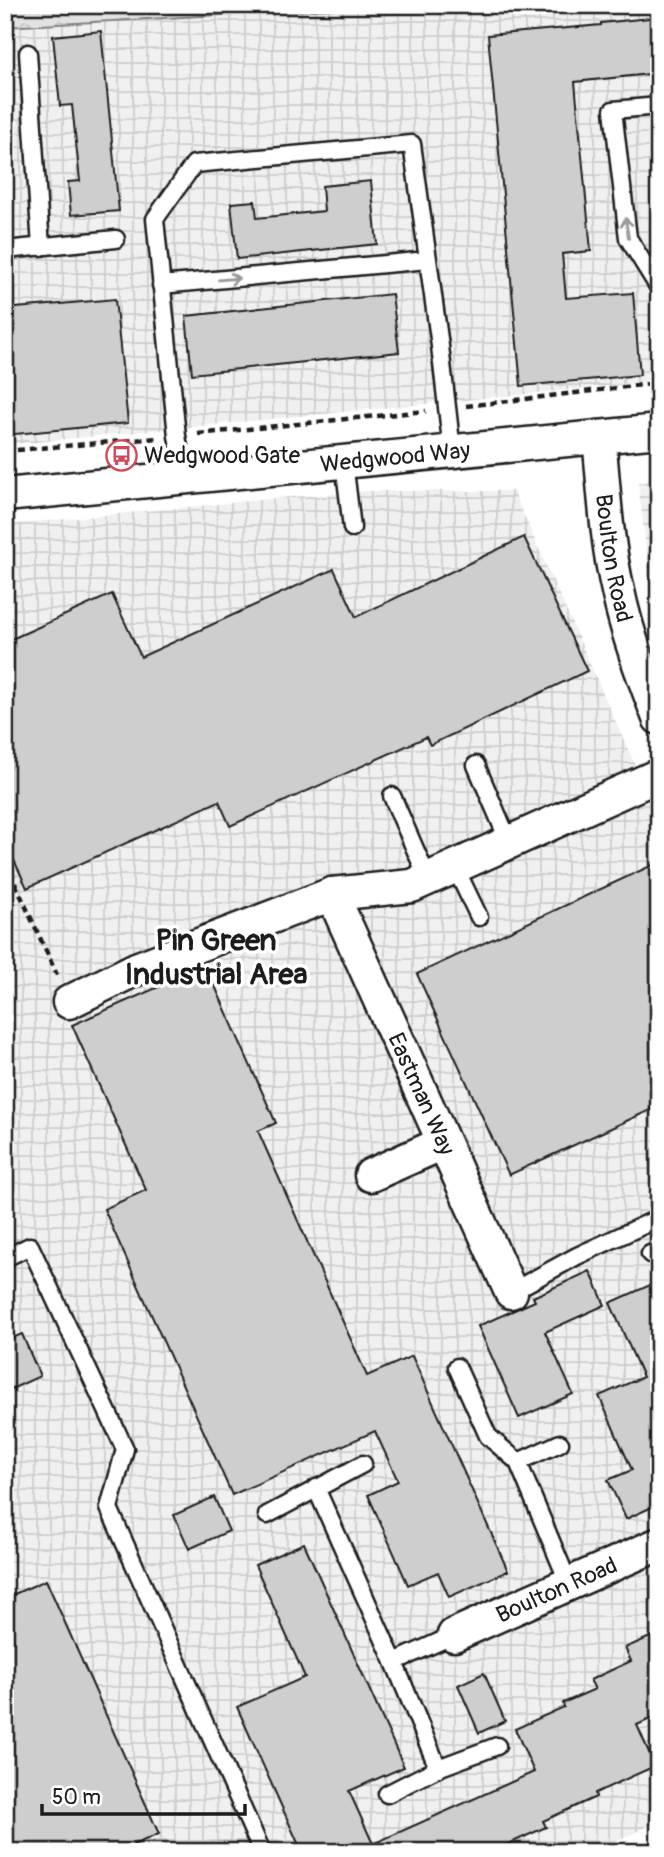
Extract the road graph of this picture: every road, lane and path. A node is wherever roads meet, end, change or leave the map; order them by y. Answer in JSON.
{"nodes":[{"id":1,"x":28,"y":53,"type":"dead end"},
{"id":2,"x":659,"y":106,"type":"edge"},
{"id":3,"x":116,"y":239,"type":"dead end"},
{"id":4,"x":41,"y":247,"type":"junction"},
{"id":5,"x":5,"y":250,"type":"edge"},
{"id":6,"x":428,"y":260,"type":"junction"},
{"id":7,"x":161,"y":285,"type":"junction"},
{"id":8,"x":659,"y":288,"type":"edge"},
{"id":9,"x":659,"y":383,"type":"edge"},
{"id":10,"x":447,"y":408,"type":"junction"},
{"id":11,"x":659,"y":431,"type":"edge"},
{"id":12,"x":177,"y":436,"type":"junction"},
{"id":13,"x":599,"y":437,"type":"junction"},
{"id":14,"x":5,"y":451,"type":"edge"},
{"id":15,"x":452,"y":451,"type":"junction"},
{"id":16,"x":344,"y":462,"type":"junction"},
{"id":17,"x":186,"y":478,"type":"junction"},
{"id":18,"x":5,"y":495,"type":"edge"},
{"id":19,"x":352,"y":528,"type":"dead end"},
{"id":20,"x":659,"y":718,"type":"edge"},
{"id":21,"x":476,"y":765,"type":"dead end"},
{"id":22,"x":659,"y":775,"type":"edge"},
{"id":23,"x":392,"y":796,"type":"dead end"},
{"id":24,"x":509,"y":842,"type":"junction"},
{"id":25,"x":5,"y":861,"type":"edge"},
{"id":26,"x":442,"y":873,"type":"junction"},
{"id":27,"x":332,"y":894,"type":"junction"},
{"id":28,"x":479,"y":917,"type":"dead end"},
{"id":29,"x":69,"y":1002,"type":"joint"},
{"id":30,"x":443,"y":1143,"type":"junction"},
{"id":31,"x":371,"y":1175,"type":"dead end"},
{"id":32,"x":659,"y":1217,"type":"edge"},
{"id":33,"x":5,"y":1258,"type":"edge"},
{"id":34,"x":511,"y":1292,"type":"joint"},
{"id":35,"x":457,"y":1367,"type":"dead end"},
{"id":36,"x":560,"y":1443,"type":"dead end"},
{"id":37,"x":518,"y":1462,"type":"junction"},
{"id":38,"x":363,"y":1464,"type":"dead end"},
{"id":39,"x":316,"y":1488,"type":"junction"},
{"id":40,"x":267,"y":1515,"type":"dead end"},
{"id":41,"x":659,"y":1544,"type":"edge"},
{"id":42,"x":569,"y":1584,"type":"junction"},
{"id":43,"x":454,"y":1635,"type":"joint"},
{"id":44,"x":394,"y":1662,"type":"junction"},
{"id":45,"x":497,"y":1746,"type":"dead end"},
{"id":46,"x":438,"y":1768,"type":"junction"},
{"id":47,"x":387,"y":1794,"type":"dead end"},
{"id":48,"x":262,"y":1852,"type":"edge"}],
"edges":[{"from":1,"to":4,"type":"lane"},
{"from":8,"to":2,"type":"lane","one_way":true},
{"from":3,"to":4,"type":"lane"},
{"from":4,"to":5,"type":"lane"},
{"from":7,"to":6,"type":"lane","one_way":true},
{"from":6,"to":7,"type":"lane"},
{"from":6,"to":10,"type":"lane"},
{"from":7,"to":12,"type":"lane"},
{"from":9,"to":10,"type":"path"},
{"from":10,"to":12,"type":"path"},
{"from":10,"to":15,"type":"lane"},
{"from":11,"to":13,"type":"street","name":"Wedgwood Way"},
{"from":12,"to":14,"type":"path"},
{"from":12,"to":17,"type":"lane"},
{"from":13,"to":15,"type":"street","name":"Wedgwood Way"},
{"from":13,"to":20,"type":"street","name":"Boulton Road"},
{"from":15,"to":16,"type":"street","name":"Wedgwood Way"},
{"from":16,"to":17,"type":"street","name":"Wedgwood Way"},
{"from":16,"to":19,"type":"lane"},
{"from":17,"to":18,"type":"street","name":"Wedgwood Way"},
{"from":21,"to":24,"type":"lane"},
{"from":22,"to":24,"type":"street"},
{"from":23,"to":26,"type":"lane"},
{"from":24,"to":26,"type":"street"},
{"from":25,"to":29,"type":"path"},
{"from":26,"to":27,"type":"street"},
{"from":26,"to":28,"type":"lane"},
{"from":27,"to":29,"type":"street"},
{"from":27,"to":30,"type":"street","name":"Eastman Way"},
{"from":30,"to":31,"type":"street"},
{"from":30,"to":34,"type":"street","name":"Eastman Way"},
{"from":32,"to":34,"type":"lane"},
{"from":33,"to":48,"type":"lane"},
{"from":35,"to":37,"type":"lane"},
{"from":36,"to":37,"type":"lane"},
{"from":37,"to":42,"type":"lane"},
{"from":38,"to":39,"type":"lane"},
{"from":39,"to":40,"type":"lane"},
{"from":39,"to":44,"type":"lane"},
{"from":41,"to":42,"type":"street","name":"Boulton Road"},
{"from":42,"to":43,"type":"street","name":"Boulton Road"},
{"from":43,"to":44,"type":"lane"},
{"from":44,"to":46,"type":"lane"},
{"from":45,"to":46,"type":"lane"},
{"from":46,"to":47,"type":"lane"}]}
